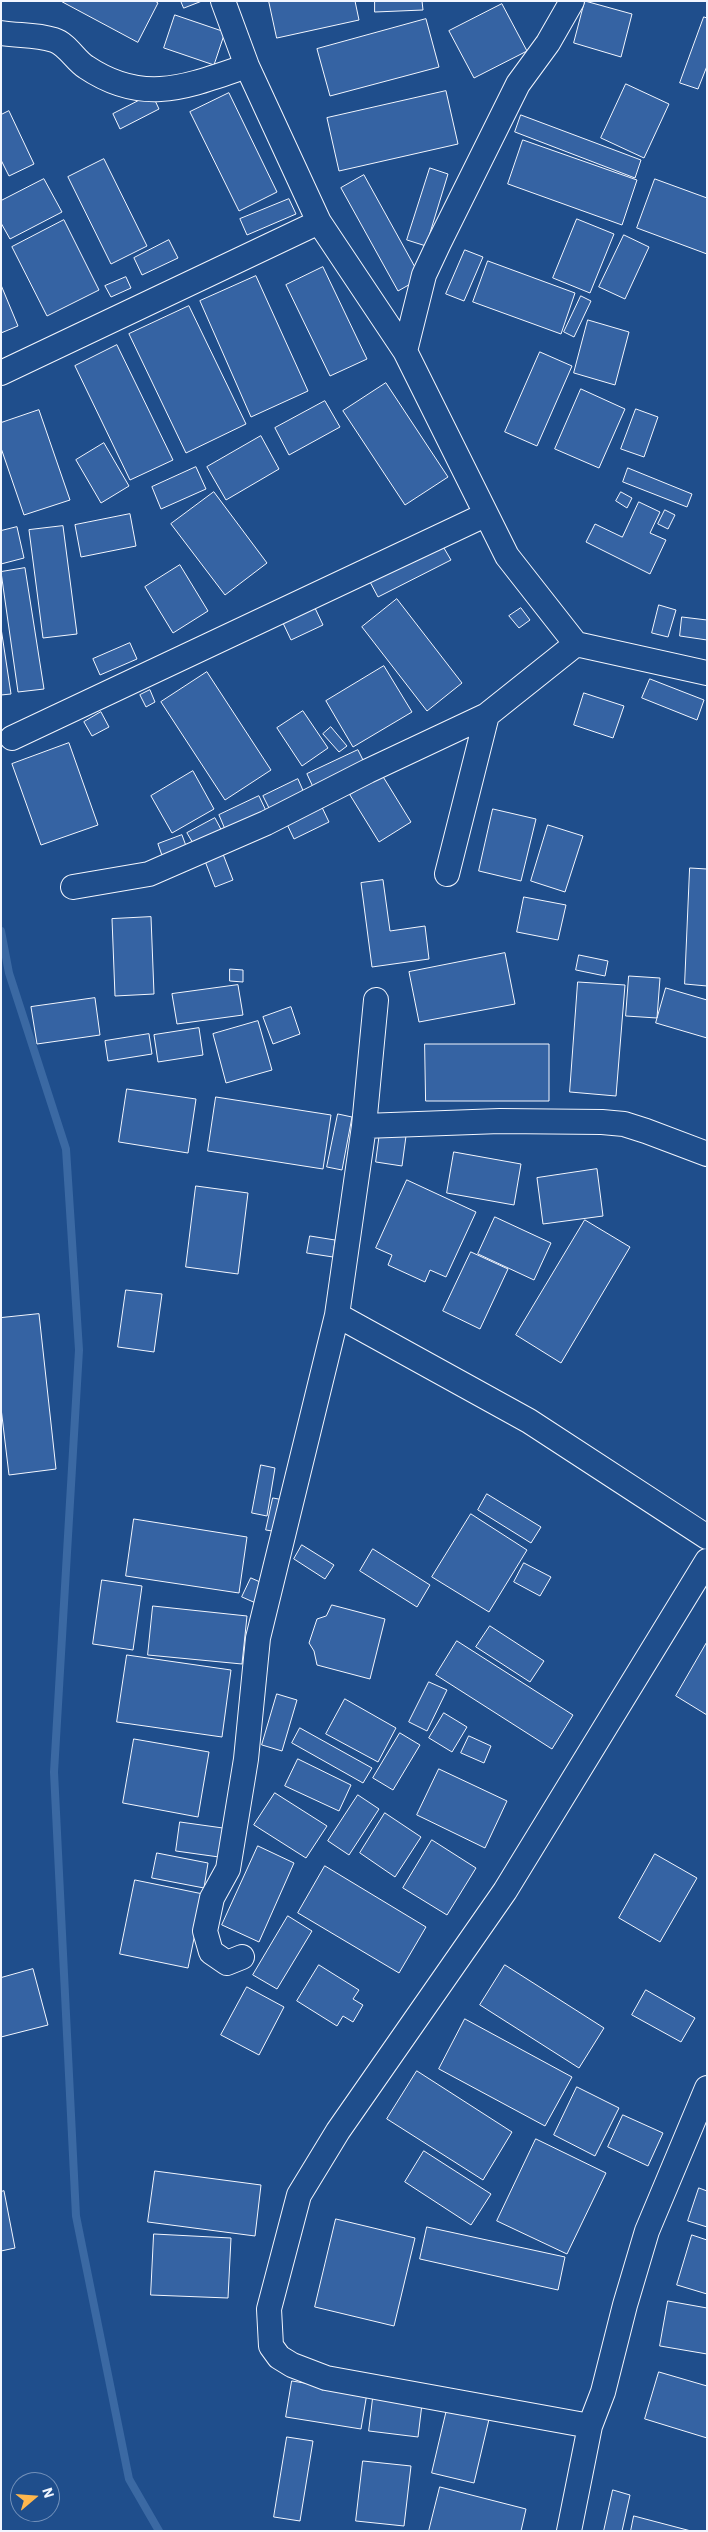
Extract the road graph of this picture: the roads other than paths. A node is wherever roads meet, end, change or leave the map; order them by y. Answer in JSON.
{"nodes":[{"id":1,"x":223,"y":1,"type":"edge"},
{"id":2,"x":572,"y":1,"type":"edge"},
{"id":3,"x":1,"y":33,"type":"edge"},
{"id":4,"x":247,"y":66,"type":"junction"},
{"id":5,"x":319,"y":222,"type":"junction"},
{"id":6,"x":405,"y":351,"type":"junction"},
{"id":7,"x":1,"y":373,"type":"edge"},
{"id":8,"x":485,"y":515,"type":"junction"},
{"id":9,"x":576,"y":644,"type":"junction"},
{"id":10,"x":707,"y":673,"type":"edge"},
{"id":11,"x":487,"y":715,"type":"junction"},
{"id":12,"x":12,"y":738,"type":"dead end"},
{"id":13,"x":447,"y":874,"type":"dead end"},
{"id":14,"x":73,"y":887,"type":"dead end"},
{"id":15,"x":376,"y":1000,"type":"dead end"},
{"id":16,"x":364,"y":1126,"type":"junction"},
{"id":17,"x":707,"y":1154,"type":"edge"},
{"id":18,"x":337,"y":1315,"type":"junction"},
{"id":19,"x":707,"y":1536,"type":"edge"},
{"id":20,"x":707,"y":1561,"type":"edge"},
{"id":21,"x":242,"y":1956,"type":"dead end"},
{"id":22,"x":707,"y":2088,"type":"edge"},
{"id":23,"x":590,"y":2426,"type":"junction"},
{"id":24,"x":569,"y":2531,"type":"edge"}],
"edges":[{"from":1,"to":4,"type":"street"},
{"from":2,"to":6,"type":"street"},
{"from":3,"to":4,"type":"street"},
{"from":4,"to":5,"type":"street"},
{"from":5,"to":6,"type":"street"},
{"from":5,"to":7,"type":"street"},
{"from":6,"to":8,"type":"street"},
{"from":8,"to":9,"type":"street"},
{"from":8,"to":12,"type":"street"},
{"from":9,"to":10,"type":"street"},
{"from":9,"to":11,"type":"street"},
{"from":11,"to":13,"type":"street"},
{"from":11,"to":14,"type":"street"},
{"from":15,"to":16,"type":"street"},
{"from":16,"to":17,"type":"street"},
{"from":16,"to":18,"type":"street"},
{"from":18,"to":19,"type":"street"},
{"from":18,"to":21,"type":"street"},
{"from":20,"to":23,"type":"street"},
{"from":22,"to":23,"type":"street"},
{"from":23,"to":24,"type":"street"}]}
